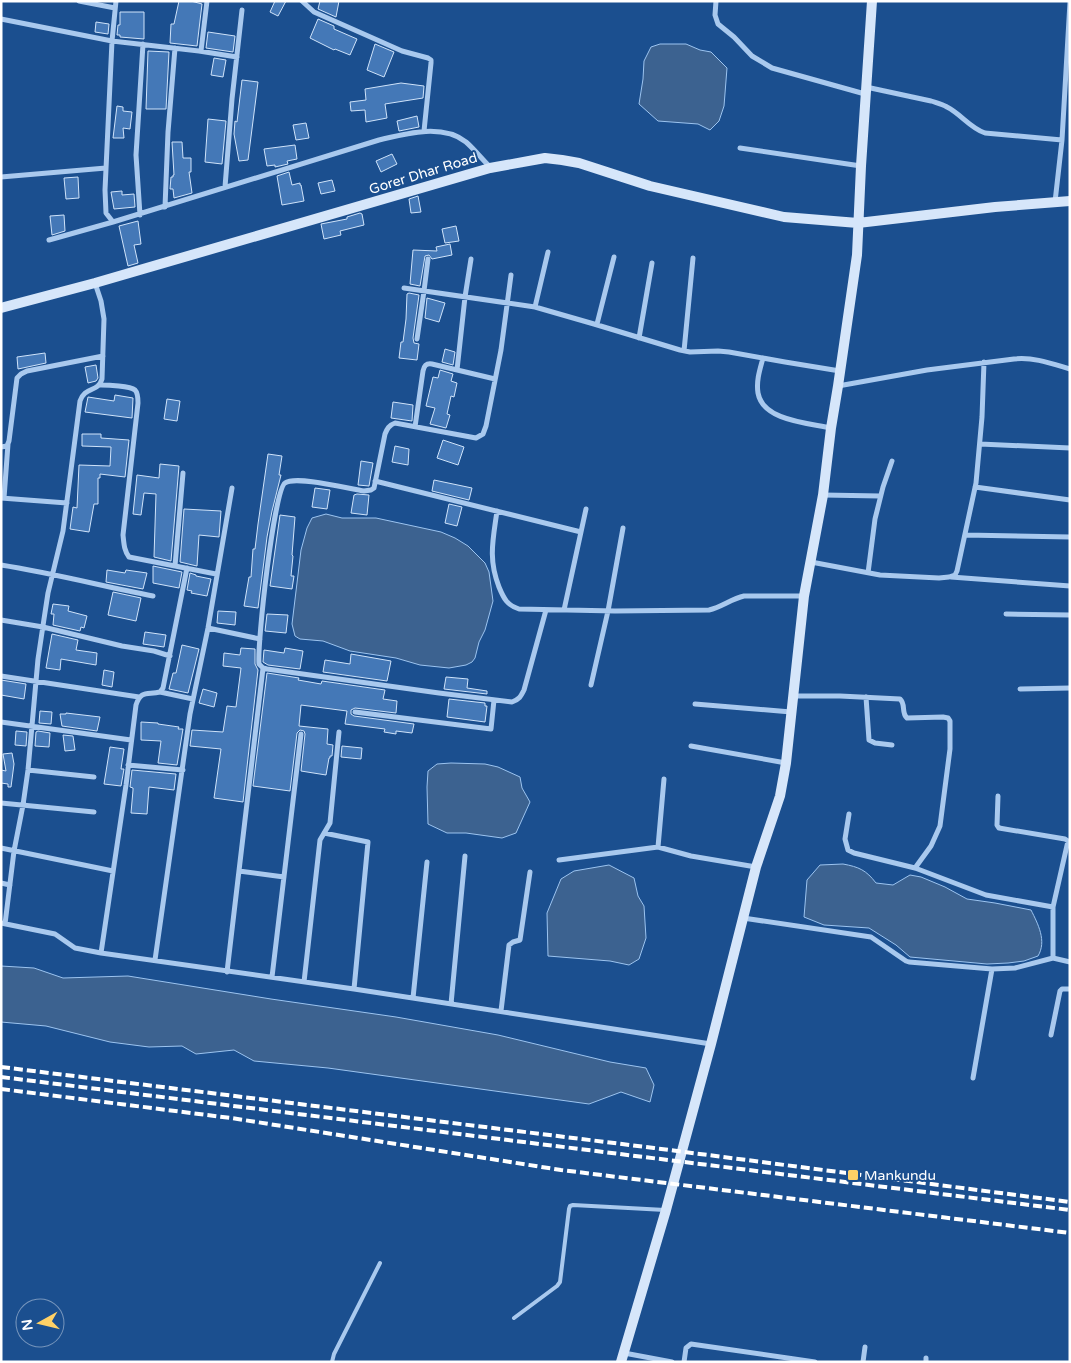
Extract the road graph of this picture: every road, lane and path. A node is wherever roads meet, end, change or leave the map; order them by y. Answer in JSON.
{"nodes":[{"id":1,"x":79,"y":1,"type":"edge"},
{"id":2,"x":116,"y":1,"type":"edge"},
{"id":3,"x":207,"y":1,"type":"edge"},
{"id":4,"x":302,"y":1,"type":"edge"},
{"id":5,"x":716,"y":1,"type":"edge"},
{"id":6,"x":872,"y":1,"type":"edge"},
{"id":7,"x":1070,"y":2,"type":"edge"},
{"id":8,"x":115,"y":8,"type":"junction"},
{"id":9,"x":242,"y":10,"type":"dead end"},
{"id":10,"x":1,"y":18,"type":"edge"},
{"id":11,"x":112,"y":41,"type":"junction"},
{"id":12,"x":143,"y":44,"type":"junction"},
{"id":13,"x":175,"y":48,"type":"junction"},
{"id":14,"x":201,"y":51,"type":"junction"},
{"id":15,"x":237,"y":57,"type":"junction"},
{"id":16,"x":866,"y":91,"type":"junction"},
{"id":17,"x":424,"y":131,"type":"junction"},
{"id":18,"x":1062,"y":140,"type":"junction"},
{"id":19,"x":740,"y":148,"type":"dead end"},
{"id":20,"x":861,"y":166,"type":"junction"},
{"id":21,"x":106,"y":168,"type":"junction"},
{"id":22,"x":490,"y":168,"type":"junction"},
{"id":23,"x":1,"y":177,"type":"edge"},
{"id":24,"x":225,"y":187,"type":"junction"},
{"id":25,"x":1070,"y":201,"type":"edge"},
{"id":26,"x":1055,"y":202,"type":"junction"},
{"id":27,"x":166,"y":207,"type":"junction"},
{"id":28,"x":140,"y":215,"type":"junction"},
{"id":29,"x":113,"y":222,"type":"junction"},
{"id":30,"x":858,"y":222,"type":"junction"},
{"id":31,"x":49,"y":240,"type":"dead end"},
{"id":32,"x":548,"y":252,"type":"dead end"},
{"id":33,"x":614,"y":256,"type":"dead end"},
{"id":34,"x":693,"y":258,"type":"dead end"},
{"id":35,"x":428,"y":259,"type":"dead end"},
{"id":36,"x":471,"y":259,"type":"dead end"},
{"id":37,"x":652,"y":263,"type":"dead end"},
{"id":38,"x":511,"y":275,"type":"dead end"},
{"id":39,"x":95,"y":283,"type":"junction"},
{"id":40,"x":404,"y":288,"type":"dead end"},
{"id":41,"x":424,"y":291,"type":"junction"},
{"id":42,"x":465,"y":297,"type":"junction"},
{"id":43,"x":506,"y":303,"type":"junction"},
{"id":44,"x":535,"y":307,"type":"junction"},
{"id":45,"x":1,"y":308,"type":"edge"},
{"id":46,"x":597,"y":324,"type":"junction"},
{"id":47,"x":639,"y":338,"type":"junction"},
{"id":48,"x":417,"y":339,"type":"dead end"},
{"id":49,"x":684,"y":351,"type":"junction"},
{"id":50,"x":103,"y":356,"type":"junction"},
{"id":51,"x":763,"y":358,"type":"junction"},
{"id":52,"x":984,"y":362,"type":"junction"},
{"id":53,"x":1070,"y":369,"type":"edge"},
{"id":54,"x":457,"y":370,"type":"junction"},
{"id":55,"x":840,"y":370,"type":"junction"},
{"id":56,"x":495,"y":379,"type":"junction"},
{"id":57,"x":101,"y":384,"type":"junction"},
{"id":58,"x":838,"y":386,"type":"junction"},
{"id":59,"x":415,"y":427,"type":"junction"},
{"id":60,"x":831,"y":428,"type":"junction"},
{"id":61,"x":8,"y":443,"type":"junction"},
{"id":62,"x":980,"y":444,"type":"junction"},
{"id":63,"x":1,"y":448,"type":"edge"},
{"id":64,"x":1070,"y":448,"type":"edge"},
{"id":65,"x":892,"y":461,"type":"dead end"},
{"id":66,"x":183,"y":473,"type":"dead end"},
{"id":67,"x":375,"y":481,"type":"junction"},
{"id":68,"x":975,"y":487,"type":"junction"},
{"id":69,"x":232,"y":488,"type":"dead end"},
{"id":70,"x":822,"y":495,"type":"junction"},
{"id":71,"x":880,"y":496,"type":"junction"},
{"id":72,"x":3,"y":498,"type":"edge"},
{"id":73,"x":1070,"y":500,"type":"edge"},
{"id":74,"x":67,"y":504,"type":"junction"},
{"id":75,"x":586,"y":509,"type":"dead end"},
{"id":76,"x":497,"y":511,"type":"junction"},
{"id":77,"x":623,"y":528,"type":"dead end"},
{"id":78,"x":581,"y":532,"type":"junction"},
{"id":79,"x":965,"y":535,"type":"junction"},
{"id":80,"x":1070,"y":537,"type":"edge"},
{"id":81,"x":811,"y":562,"type":"junction"},
{"id":82,"x":1,"y":565,"type":"edge"},
{"id":83,"x":175,"y":566,"type":"junction"},
{"id":84,"x":187,"y":568,"type":"junction"},
{"id":85,"x":868,"y":573,"type":"junction"},
{"id":86,"x":53,"y":574,"type":"junction"},
{"id":87,"x":216,"y":574,"type":"junction"},
{"id":88,"x":950,"y":577,"type":"junction"},
{"id":89,"x":1070,"y":586,"type":"edge"},
{"id":90,"x":153,"y":596,"type":"dead end"},
{"id":91,"x":804,"y":596,"type":"junction"},
{"id":92,"x":546,"y":610,"type":"junction"},
{"id":93,"x":564,"y":610,"type":"junction"},
{"id":94,"x":608,"y":611,"type":"junction"},
{"id":95,"x":1006,"y":614,"type":"dead end"},
{"id":96,"x":1070,"y":615,"type":"edge"},
{"id":97,"x":1,"y":620,"type":"edge"},
{"id":98,"x":43,"y":627,"type":"junction"},
{"id":99,"x":208,"y":628,"type":"junction"},
{"id":100,"x":260,"y":638,"type":"junction"},
{"id":101,"x":170,"y":656,"type":"junction"},
{"id":102,"x":263,"y":668,"type":"junction"},
{"id":103,"x":1,"y":676,"type":"edge"},
{"id":104,"x":36,"y":682,"type":"junction"},
{"id":105,"x":591,"y":685,"type":"dead end"},
{"id":106,"x":1070,"y":688,"type":"edge"},
{"id":107,"x":1020,"y":689,"type":"dead end"},
{"id":108,"x":160,"y":692,"type":"junction"},
{"id":109,"x":793,"y":696,"type":"junction"},
{"id":110,"x":139,"y":697,"type":"junction"},
{"id":111,"x":866,"y":697,"type":"junction"},
{"id":112,"x":193,"y":699,"type":"junction"},
{"id":113,"x":494,"y":700,"type":"junction"},
{"id":114,"x":695,"y":704,"type":"dead end"},
{"id":115,"x":354,"y":712,"type":"dead end"},
{"id":116,"x":792,"y":712,"type":"junction"},
{"id":117,"x":1,"y":722,"type":"edge"},
{"id":118,"x":32,"y":726,"type":"junction"},
{"id":119,"x":339,"y":732,"type":"dead end"},
{"id":120,"x":301,"y":734,"type":"dead end"},
{"id":121,"x":131,"y":740,"type":"junction"},
{"id":122,"x":892,"y":745,"type":"dead end"},
{"id":123,"x":691,"y":746,"type":"dead end"},
{"id":124,"x":128,"y":764,"type":"junction"},
{"id":125,"x":786,"y":764,"type":"junction"},
{"id":126,"x":28,"y":770,"type":"junction"},
{"id":127,"x":182,"y":770,"type":"junction"},
{"id":128,"x":94,"y":777,"type":"dead end"},
{"id":129,"x":664,"y":779,"type":"dead end"},
{"id":130,"x":998,"y":796,"type":"dead end"},
{"id":131,"x":1,"y":803,"type":"edge"},
{"id":132,"x":23,"y":805,"type":"junction"},
{"id":133,"x":94,"y":812,"type":"dead end"},
{"id":134,"x":849,"y":814,"type":"dead end"},
{"id":135,"x":324,"y":833,"type":"junction"},
{"id":136,"x":658,"y":847,"type":"junction"},
{"id":137,"x":1,"y":848,"type":"edge"},
{"id":138,"x":14,"y":851,"type":"junction"},
{"id":139,"x":465,"y":856,"type":"dead end"},
{"id":140,"x":558,"y":860,"type":"dead end"},
{"id":141,"x":427,"y":862,"type":"dead end"},
{"id":142,"x":756,"y":867,"type":"junction"},
{"id":143,"x":915,"y":868,"type":"junction"},
{"id":144,"x":113,"y":871,"type":"junction"},
{"id":145,"x":239,"y":871,"type":"junction"},
{"id":146,"x":530,"y":872,"type":"dead end"},
{"id":147,"x":284,"y":877,"type":"junction"},
{"id":148,"x":1,"y":883,"type":"edge"},
{"id":149,"x":10,"y":884,"type":"junction"},
{"id":150,"x":1053,"y":907,"type":"junction"},
{"id":151,"x":743,"y":918,"type":"junction"},
{"id":152,"x":3,"y":924,"type":"edge"},
{"id":153,"x":101,"y":953,"type":"junction"},
{"id":154,"x":1053,"y":958,"type":"junction"},
{"id":155,"x":155,"y":960,"type":"junction"},
{"id":156,"x":1070,"y":962,"type":"edge"},
{"id":157,"x":992,"y":969,"type":"junction"},
{"id":158,"x":227,"y":972,"type":"junction"},
{"id":159,"x":272,"y":977,"type":"junction"},
{"id":160,"x":304,"y":982,"type":"junction"},
{"id":161,"x":354,"y":988,"type":"junction"},
{"id":162,"x":1070,"y":989,"type":"edge"},
{"id":163,"x":413,"y":998,"type":"junction"},
{"id":164,"x":451,"y":1004,"type":"junction"},
{"id":165,"x":501,"y":1012,"type":"junction"},
{"id":166,"x":1051,"y":1035,"type":"dead end"},
{"id":167,"x":711,"y":1044,"type":"junction"},
{"id":168,"x":973,"y":1078,"type":"dead end"},
{"id":169,"x":666,"y":1210,"type":"junction"},
{"id":170,"x":380,"y":1263,"type":"dead end"},
{"id":171,"x":514,"y":1318,"type":"dead end"},
{"id":172,"x":865,"y":1347,"type":"dead end"},
{"id":173,"x":622,"y":1357,"type":"edge"},
{"id":174,"x":332,"y":1362,"type":"edge"},
{"id":175,"x":672,"y":1362,"type":"edge"},
{"id":176,"x":684,"y":1362,"type":"edge"},
{"id":177,"x":814,"y":1362,"type":"edge"},
{"id":178,"x":863,"y":1362,"type":"edge"}],
"edges":[{"from":1,"to":8,"type":"street"},
{"from":2,"to":8,"type":"street"},
{"from":3,"to":14,"type":"street"},
{"from":4,"to":17,"type":"street"},
{"from":5,"to":16,"type":"street"},
{"from":6,"to":16,"type":"street"},
{"from":7,"to":18,"type":"street"},
{"from":8,"to":11,"type":"street"},
{"from":9,"to":15,"type":"street"},
{"from":10,"to":11,"type":"street"},
{"from":11,"to":12,"type":"street"},
{"from":11,"to":21,"type":"street"},
{"from":12,"to":13,"type":"street"},
{"from":12,"to":28,"type":"street"},
{"from":13,"to":14,"type":"street"},
{"from":13,"to":27,"type":"street"},
{"from":14,"to":15,"type":"street"},
{"from":15,"to":24,"type":"street"},
{"from":16,"to":18,"type":"street"},
{"from":16,"to":20,"type":"street"},
{"from":17,"to":22,"type":"street"},
{"from":17,"to":24,"type":"street"},
{"from":18,"to":26,"type":"street"},
{"from":19,"to":20,"type":"street"},
{"from":20,"to":30,"type":"street"},
{"from":21,"to":23,"type":"street"},
{"from":21,"to":29,"type":"street"},
{"from":22,"to":30,"type":"street","name":"Gorer Dhar Road"},
{"from":22,"to":39,"type":"street","name":"Gorer Dhar Road"},
{"from":24,"to":27,"type":"street"},
{"from":25,"to":26,"type":"street","name":"Gorer Dhar Road"},
{"from":26,"to":30,"type":"street","name":"Gorer Dhar Road"},
{"from":27,"to":28,"type":"street"},
{"from":28,"to":29,"type":"street"},
{"from":29,"to":31,"type":"street"},
{"from":30,"to":55,"type":"street"},
{"from":32,"to":44,"type":"street"},
{"from":33,"to":46,"type":"street"},
{"from":34,"to":49,"type":"street"},
{"from":35,"to":41,"type":"street"},
{"from":36,"to":42,"type":"street"},
{"from":37,"to":47,"type":"street"},
{"from":38,"to":43,"type":"street"},
{"from":39,"to":45,"type":"street","name":"Gorer Dhar Road"},
{"from":39,"to":50,"type":"street"},
{"from":40,"to":41,"type":"street"},
{"from":41,"to":42,"type":"street"},
{"from":41,"to":48,"type":"street"},
{"from":42,"to":43,"type":"street"},
{"from":42,"to":54,"type":"street"},
{"from":43,"to":44,"type":"street"},
{"from":43,"to":56,"type":"street"},
{"from":44,"to":46,"type":"street"},
{"from":46,"to":47,"type":"street"},
{"from":47,"to":49,"type":"street"},
{"from":49,"to":51,"type":"street"},
{"from":50,"to":57,"type":"street"},
{"from":50,"to":61,"type":"street"},
{"from":51,"to":55,"type":"street"},
{"from":51,"to":60,"type":"street"},
{"from":52,"to":53,"type":"street"},
{"from":52,"to":58,"type":"street"},
{"from":52,"to":62,"type":"street"},
{"from":54,"to":56,"type":"street"},
{"from":54,"to":59,"type":"street"},
{"from":55,"to":58,"type":"street"},
{"from":56,"to":59,"type":"street"},
{"from":57,"to":74,"type":"street"},
{"from":57,"to":83,"type":"street"},
{"from":58,"to":60,"type":"street"},
{"from":59,"to":67,"type":"street"},
{"from":60,"to":70,"type":"street"},
{"from":61,"to":63,"type":"street"},
{"from":61,"to":72,"type":"street"},
{"from":62,"to":64,"type":"street"},
{"from":62,"to":68,"type":"street"},
{"from":65,"to":71,"type":"street"},
{"from":66,"to":83,"type":"street"},
{"from":67,"to":76,"type":"street"},
{"from":67,"to":100,"type":"street"},
{"from":68,"to":73,"type":"street"},
{"from":68,"to":79,"type":"street"},
{"from":69,"to":87,"type":"street"},
{"from":70,"to":71,"type":"street"},
{"from":70,"to":81,"type":"street"},
{"from":71,"to":85,"type":"street"},
{"from":72,"to":74,"type":"street"},
{"from":74,"to":86,"type":"street"},
{"from":75,"to":78,"type":"street"},
{"from":76,"to":78,"type":"street"},
{"from":76,"to":92,"type":"street"},
{"from":77,"to":94,"type":"street"},
{"from":78,"to":93,"type":"street"},
{"from":79,"to":80,"type":"street"},
{"from":79,"to":88,"type":"street"},
{"from":81,"to":85,"type":"street"},
{"from":81,"to":91,"type":"street"},
{"from":82,"to":86,"type":"street"},
{"from":83,"to":84,"type":"street"},
{"from":84,"to":87,"type":"street"},
{"from":84,"to":101,"type":"street"},
{"from":85,"to":88,"type":"street"},
{"from":86,"to":90,"type":"street"},
{"from":86,"to":98,"type":"street"},
{"from":87,"to":99,"type":"street"},
{"from":88,"to":89,"type":"street"},
{"from":91,"to":94,"type":"street"},
{"from":91,"to":109,"type":"street"},
{"from":92,"to":93,"type":"street"},
{"from":92,"to":113,"type":"street"},
{"from":93,"to":94,"type":"street"},
{"from":94,"to":105,"type":"street"},
{"from":95,"to":96,"type":"street"},
{"from":97,"to":98,"type":"street"},
{"from":98,"to":101,"type":"street"},
{"from":98,"to":104,"type":"street"},
{"from":99,"to":100,"type":"street"},
{"from":99,"to":112,"type":"street"},
{"from":100,"to":102,"type":"street"},
{"from":101,"to":108,"type":"street"},
{"from":102,"to":113,"type":"street"},
{"from":102,"to":145,"type":"street"},
{"from":103,"to":104,"type":"street"},
{"from":104,"to":110,"type":"street"},
{"from":104,"to":118,"type":"street"},
{"from":106,"to":107,"type":"street"},
{"from":108,"to":110,"type":"street"},
{"from":108,"to":112,"type":"street"},
{"from":109,"to":111,"type":"street"},
{"from":109,"to":116,"type":"street"},
{"from":110,"to":121,"type":"street"},
{"from":111,"to":122,"type":"street"},
{"from":111,"to":143,"type":"street"},
{"from":112,"to":127,"type":"street"},
{"from":113,"to":115,"type":"street"},
{"from":114,"to":116,"type":"street"},
{"from":116,"to":125,"type":"street"},
{"from":117,"to":118,"type":"street"},
{"from":118,"to":121,"type":"street"},
{"from":118,"to":126,"type":"street"},
{"from":119,"to":135,"type":"street"},
{"from":120,"to":147,"type":"street"},
{"from":121,"to":124,"type":"street"},
{"from":123,"to":125,"type":"street"},
{"from":124,"to":127,"type":"street"},
{"from":124,"to":144,"type":"street"},
{"from":125,"to":142,"type":"street"},
{"from":126,"to":128,"type":"street"},
{"from":126,"to":132,"type":"street"},
{"from":127,"to":155,"type":"street"},
{"from":129,"to":136,"type":"street"},
{"from":130,"to":150,"type":"street"},
{"from":131,"to":132,"type":"street"},
{"from":132,"to":133,"type":"street"},
{"from":132,"to":138,"type":"street"},
{"from":134,"to":143,"type":"street"},
{"from":135,"to":160,"type":"street"},
{"from":135,"to":161,"type":"street"},
{"from":136,"to":140,"type":"street"},
{"from":136,"to":142,"type":"street"},
{"from":137,"to":138,"type":"street"},
{"from":138,"to":144,"type":"street"},
{"from":138,"to":149,"type":"street"},
{"from":139,"to":164,"type":"street"},
{"from":141,"to":163,"type":"street"},
{"from":142,"to":151,"type":"street"},
{"from":143,"to":150,"type":"street"},
{"from":144,"to":153,"type":"street"},
{"from":145,"to":147,"type":"street"},
{"from":145,"to":158,"type":"street"},
{"from":146,"to":165,"type":"street"},
{"from":147,"to":159,"type":"street"},
{"from":148,"to":149,"type":"street"},
{"from":149,"to":152,"type":"street"},
{"from":150,"to":154,"type":"street"},
{"from":151,"to":157,"type":"street"},
{"from":151,"to":167,"type":"street"},
{"from":152,"to":153,"type":"street"},
{"from":153,"to":155,"type":"street"},
{"from":154,"to":156,"type":"street"},
{"from":154,"to":157,"type":"street"},
{"from":155,"to":158,"type":"street"},
{"from":157,"to":168,"type":"street"},
{"from":158,"to":159,"type":"street"},
{"from":159,"to":160,"type":"street"},
{"from":160,"to":161,"type":"street"},
{"from":161,"to":163,"type":"street"},
{"from":162,"to":166,"type":"street"},
{"from":163,"to":164,"type":"street"},
{"from":164,"to":165,"type":"street"},
{"from":165,"to":167,"type":"street"},
{"from":167,"to":169,"type":"street"},
{"from":169,"to":171,"type":"lane"},
{"from":169,"to":173,"type":"street"},
{"from":170,"to":174,"type":"lane"},
{"from":172,"to":178,"type":"street"},
{"from":173,"to":175,"type":"street"},
{"from":176,"to":177,"type":"street"}]}
